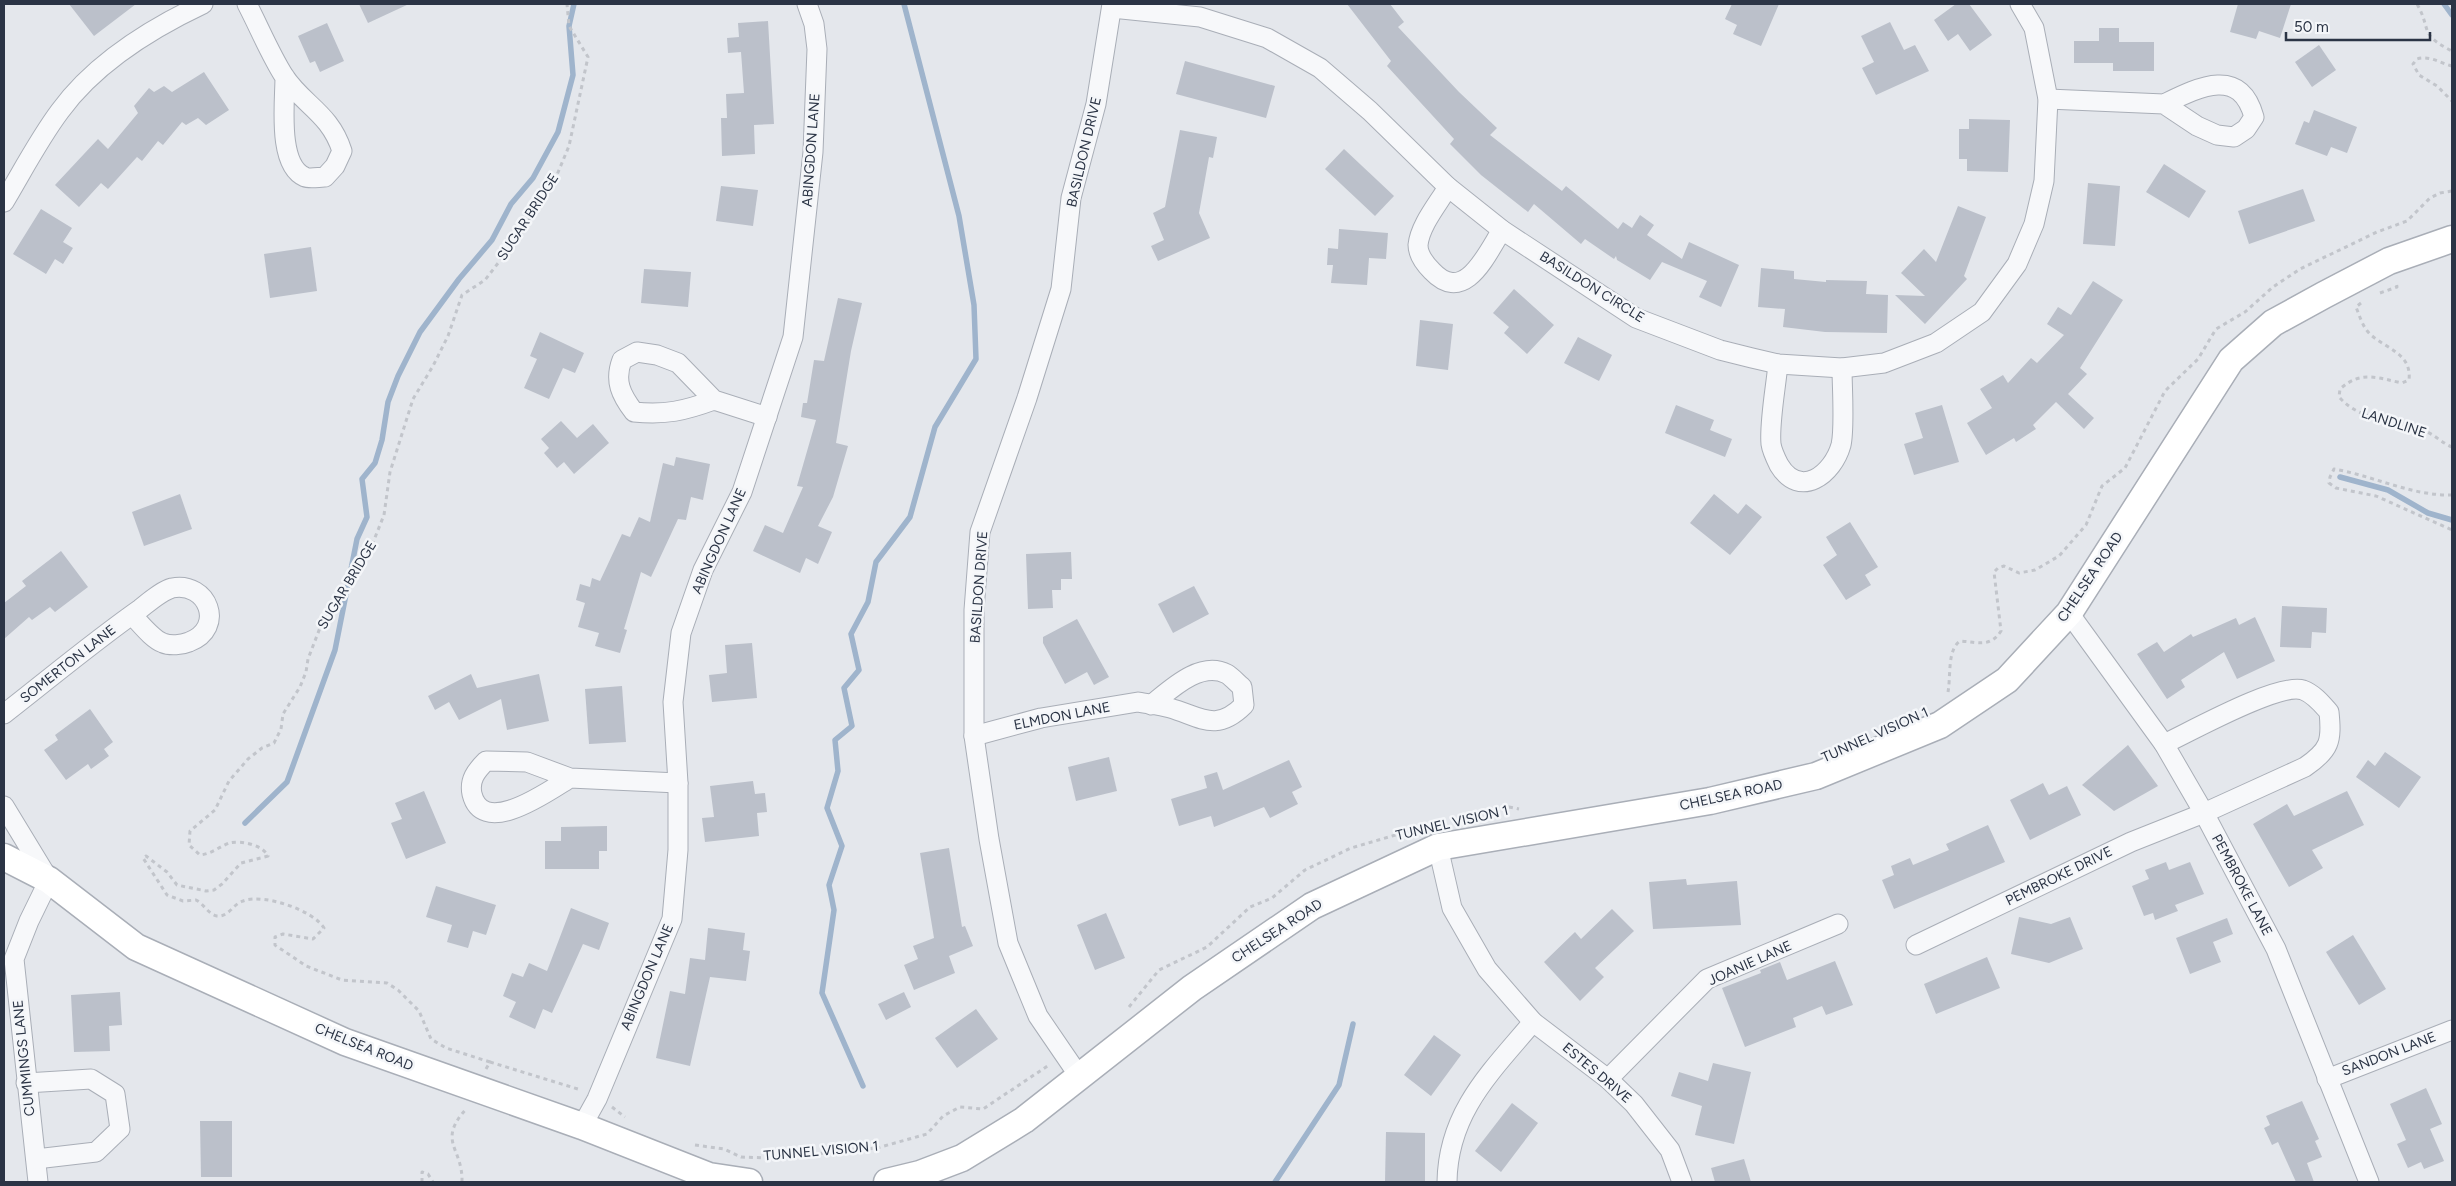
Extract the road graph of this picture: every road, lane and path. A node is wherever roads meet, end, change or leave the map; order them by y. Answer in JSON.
{"nodes":[{"id":1,"x":203,"y":4,"type":"edge"},
{"id":2,"x":247,"y":4,"type":"edge"},
{"id":3,"x":567,"y":4,"type":"edge"},
{"id":4,"x":807,"y":4,"type":"edge"},
{"id":5,"x":2020,"y":4,"type":"edge"},
{"id":6,"x":2417,"y":4,"type":"edge"},
{"id":7,"x":1112,"y":6,"type":"edge"},
{"id":8,"x":2452,"y":51,"type":"edge"},
{"id":9,"x":2452,"y":66,"type":"edge"},
{"id":10,"x":285,"y":77,"type":"junction"},
{"id":11,"x":2048,"y":99,"type":"junction"},
{"id":12,"x":2452,"y":101,"type":"edge"},
{"id":13,"x":2164,"y":104,"type":"dead end"},
{"id":14,"x":1448,"y":187,"type":"junction"},
{"id":15,"x":2452,"y":191,"type":"edge"},
{"id":16,"x":4,"y":202,"type":"edge"},
{"id":17,"x":1502,"y":230,"type":"junction"},
{"id":18,"x":2452,"y":239,"type":"edge"},
{"id":19,"x":2396,"y":279,"type":"dead end"},
{"id":20,"x":2378,"y":294,"type":"dead end"},
{"id":21,"x":2365,"y":300,"type":"dead end"},
{"id":22,"x":1778,"y":364,"type":"junction"},
{"id":23,"x":1842,"y":368,"type":"junction"},
{"id":24,"x":714,"y":400,"type":"junction"},
{"id":25,"x":768,"y":418,"type":"junction"},
{"id":26,"x":2452,"y":446,"type":"edge"},
{"id":27,"x":2452,"y":495,"type":"edge"},
{"id":28,"x":2452,"y":530,"type":"edge"},
{"id":29,"x":2069,"y":613,"type":"junction"},
{"id":30,"x":132,"y":615,"type":"dead end"},
{"id":31,"x":1943,"y":700,"type":"dead end"},
{"id":32,"x":1151,"y":705,"type":"dead end"},
{"id":33,"x":4,"y":714,"type":"edge"},
{"id":34,"x":974,"y":736,"type":"junction"},
{"id":35,"x":2164,"y":744,"type":"junction"},
{"id":36,"x":570,"y":778,"type":"junction"},
{"id":37,"x":678,"y":782,"type":"junction"},
{"id":38,"x":4,"y":806,"type":"edge"},
{"id":39,"x":1521,"y":810,"type":"dead end"},
{"id":40,"x":2204,"y":813,"type":"junction"},
{"id":41,"x":1478,"y":816,"type":"dead end"},
{"id":42,"x":1436,"y":836,"type":"junction"},
{"id":43,"x":4,"y":857,"type":"edge"},
{"id":44,"x":49,"y":880,"type":"junction"},
{"id":45,"x":1838,"y":924,"type":"dead end"},
{"id":46,"x":1916,"y":945,"type":"dead end"},
{"id":47,"x":1126,"y":1011,"type":"dead end"},
{"id":48,"x":1534,"y":1022,"type":"junction"},
{"id":49,"x":2452,"y":1030,"type":"edge"},
{"id":50,"x":490,"y":1062,"type":"junction"},
{"id":51,"x":1052,"y":1064,"type":"dead end"},
{"id":52,"x":1079,"y":1076,"type":"junction"},
{"id":53,"x":482,"y":1078,"type":"dead end"},
{"id":54,"x":2327,"y":1079,"type":"junction"},
{"id":55,"x":1608,"y":1080,"type":"junction"},
{"id":56,"x":26,"y":1083,"type":"junction"},
{"id":57,"x":587,"y":1093,"type":"dead end"},
{"id":58,"x":473,"y":1101,"type":"dead end"},
{"id":59,"x":608,"y":1104,"type":"dead end"},
{"id":60,"x":629,"y":1119,"type":"dead end"},
{"id":61,"x":582,"y":1126,"type":"junction"},
{"id":62,"x":686,"y":1144,"type":"dead end"},
{"id":63,"x":36,"y":1159,"type":"junction"},
{"id":64,"x":921,"y":1178,"type":"edge"},
{"id":65,"x":38,"y":1182,"type":"edge"},
{"id":66,"x":422,"y":1182,"type":"edge"},
{"id":67,"x":433,"y":1182,"type":"edge"},
{"id":68,"x":462,"y":1182,"type":"edge"},
{"id":69,"x":749,"y":1182,"type":"edge"},
{"id":70,"x":887,"y":1182,"type":"edge"},
{"id":71,"x":1447,"y":1182,"type":"edge"},
{"id":72,"x":1682,"y":1182,"type":"edge"},
{"id":73,"x":2369,"y":1182,"type":"edge"}],
"edges":[{"from":1,"to":16,"type":"street"},
{"from":2,"to":10,"type":"street"},
{"from":3,"to":50,"type":"path","name":"SUGAR BRIDGE"},
{"from":4,"to":25,"type":"street","name":"ABINGDON LANE"},
{"from":5,"to":11,"type":"street","name":"BASILDON CIRCLE"},
{"from":6,"to":8,"type":"path"},
{"from":7,"to":14,"type":"street","name":"BASILDON CIRCLE"},
{"from":7,"to":34,"type":"street","name":"BASILDON DRIVE"},
{"from":9,"to":12,"type":"path"},
{"from":10,"to":10,"type":"street"},
{"from":11,"to":13,"type":"street"},
{"from":11,"to":23,"type":"street","name":"BASILDON CIRCLE"},
{"from":14,"to":17,"type":"street","name":"BASILDON CIRCLE"},
{"from":14,"to":17,"type":"street"},
{"from":15,"to":31,"type":"path","name":"TUNNEL VISION 1"},
{"from":17,"to":22,"type":"street","name":"BASILDON CIRCLE"},
{"from":18,"to":29,"type":"street","name":"CHELSEA ROAD"},
{"from":19,"to":20,"type":"path"},
{"from":21,"to":26,"type":"path","name":"LANDLINE"},
{"from":22,"to":23,"type":"street","name":"BASILDON CIRCLE"},
{"from":22,"to":23,"type":"street"},
{"from":24,"to":24,"type":"street"},
{"from":24,"to":25,"type":"street"},
{"from":25,"to":37,"type":"street","name":"ABINGDON LANE"},
{"from":27,"to":28,"type":"path"},
{"from":29,"to":35,"type":"street","name":"PEMBROKE LANE"},
{"from":29,"to":42,"type":"street","name":"CHELSEA ROAD"},
{"from":30,"to":33,"type":"street","name":"SOMERTON LANE"},
{"from":32,"to":34,"type":"street","name":"ELMDON LANE"},
{"from":34,"to":52,"type":"street","name":"BASILDON DRIVE"},
{"from":35,"to":40,"type":"street","name":"PEMBROKE LANE"},
{"from":35,"to":40,"type":"street","name":"PEMBROKE DRIVE"},
{"from":36,"to":36,"type":"street"},
{"from":36,"to":37,"type":"street"},
{"from":37,"to":61,"type":"street","name":"ABINGDON LANE"},
{"from":38,"to":44,"type":"street"},
{"from":39,"to":41,"type":"path","name":"TUNNEL VISION 1"},
{"from":40,"to":46,"type":"street","name":"PEMBROKE DRIVE"},
{"from":40,"to":54,"type":"street","name":"PEMBROKE LANE"},
{"from":42,"to":47,"type":"path","name":"TUNNEL VISION 1"},
{"from":42,"to":48,"type":"street","name":"ESTES DRIVE"},
{"from":42,"to":52,"type":"street","name":"CHELSEA ROAD"},
{"from":43,"to":44,"type":"street","name":"CHELSEA ROAD"},
{"from":44,"to":56,"type":"street","name":"CUMMINGS LANE"},
{"from":44,"to":61,"type":"street","name":"CHELSEA ROAD"},
{"from":45,"to":55,"type":"street","name":"JOANIE LANE"},
{"from":48,"to":55,"type":"street","name":"ESTES DRIVE"},
{"from":48,"to":71,"type":"street"},
{"from":49,"to":54,"type":"street","name":"SANDON LANE"},
{"from":50,"to":53,"type":"path"},
{"from":50,"to":57,"type":"path"},
{"from":51,"to":62,"type":"path","name":"TUNNEL VISION 1"},
{"from":52,"to":64,"type":"street","name":"CHELSEA ROAD"},
{"from":54,"to":73,"type":"street","name":"PEMBROKE LANE"},
{"from":55,"to":72,"type":"street","name":"ESTES DRIVE"},
{"from":56,"to":63,"type":"street","name":"CUMMINGS LANE"},
{"from":56,"to":63,"type":"street"},
{"from":58,"to":68,"type":"path"},
{"from":59,"to":60,"type":"path"},
{"from":61,"to":69,"type":"street","name":"CHELSEA ROAD"},
{"from":63,"to":65,"type":"street","name":"CUMMINGS LANE"},
{"from":64,"to":70,"type":"street","name":"CHELSEA ROAD"},
{"from":66,"to":67,"type":"path"}]}
